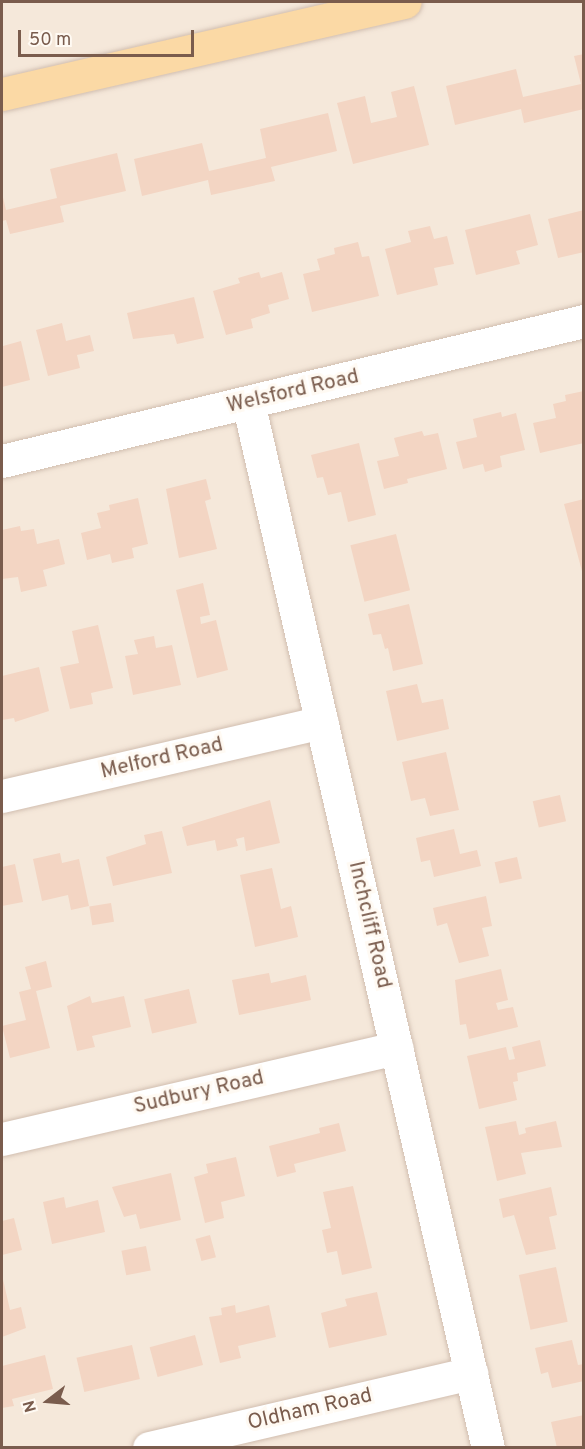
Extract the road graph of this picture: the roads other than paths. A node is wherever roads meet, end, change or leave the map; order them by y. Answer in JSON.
{"nodes":[{"id":1,"x":405,"y":2,"type":"edge"},
{"id":2,"x":2,"y":94,"type":"edge"},
{"id":3,"x":584,"y":321,"type":"edge"},
{"id":4,"x":248,"y":402,"type":"junction"},
{"id":5,"x":2,"y":461,"type":"edge"},
{"id":6,"x":322,"y":722,"type":"junction"},
{"id":7,"x":2,"y":796,"type":"edge"},
{"id":8,"x":397,"y":1048,"type":"junction"},
{"id":9,"x":2,"y":1139,"type":"edge"},
{"id":10,"x":471,"y":1373,"type":"junction"},
{"id":11,"x":150,"y":1448,"type":"edge"},
{"id":12,"x":488,"y":1448,"type":"edge"}],
"edges":[{"from":1,"to":2,"type":"main road"},
{"from":3,"to":4,"type":"street","name":"Welsford Road"},
{"from":4,"to":5,"type":"street","name":"Welsford Road"},
{"from":4,"to":6,"type":"street","name":"Inchcliff Road"},
{"from":6,"to":7,"type":"street","name":"Melford Road"},
{"from":6,"to":8,"type":"street","name":"Inchcliff Road"},
{"from":8,"to":9,"type":"street","name":"Sudbury Road"},
{"from":8,"to":10,"type":"street","name":"Inchcliff Road"},
{"from":10,"to":11,"type":"street","name":"Oldham Road"},
{"from":10,"to":12,"type":"street","name":"Inchcliff Road"}]}
